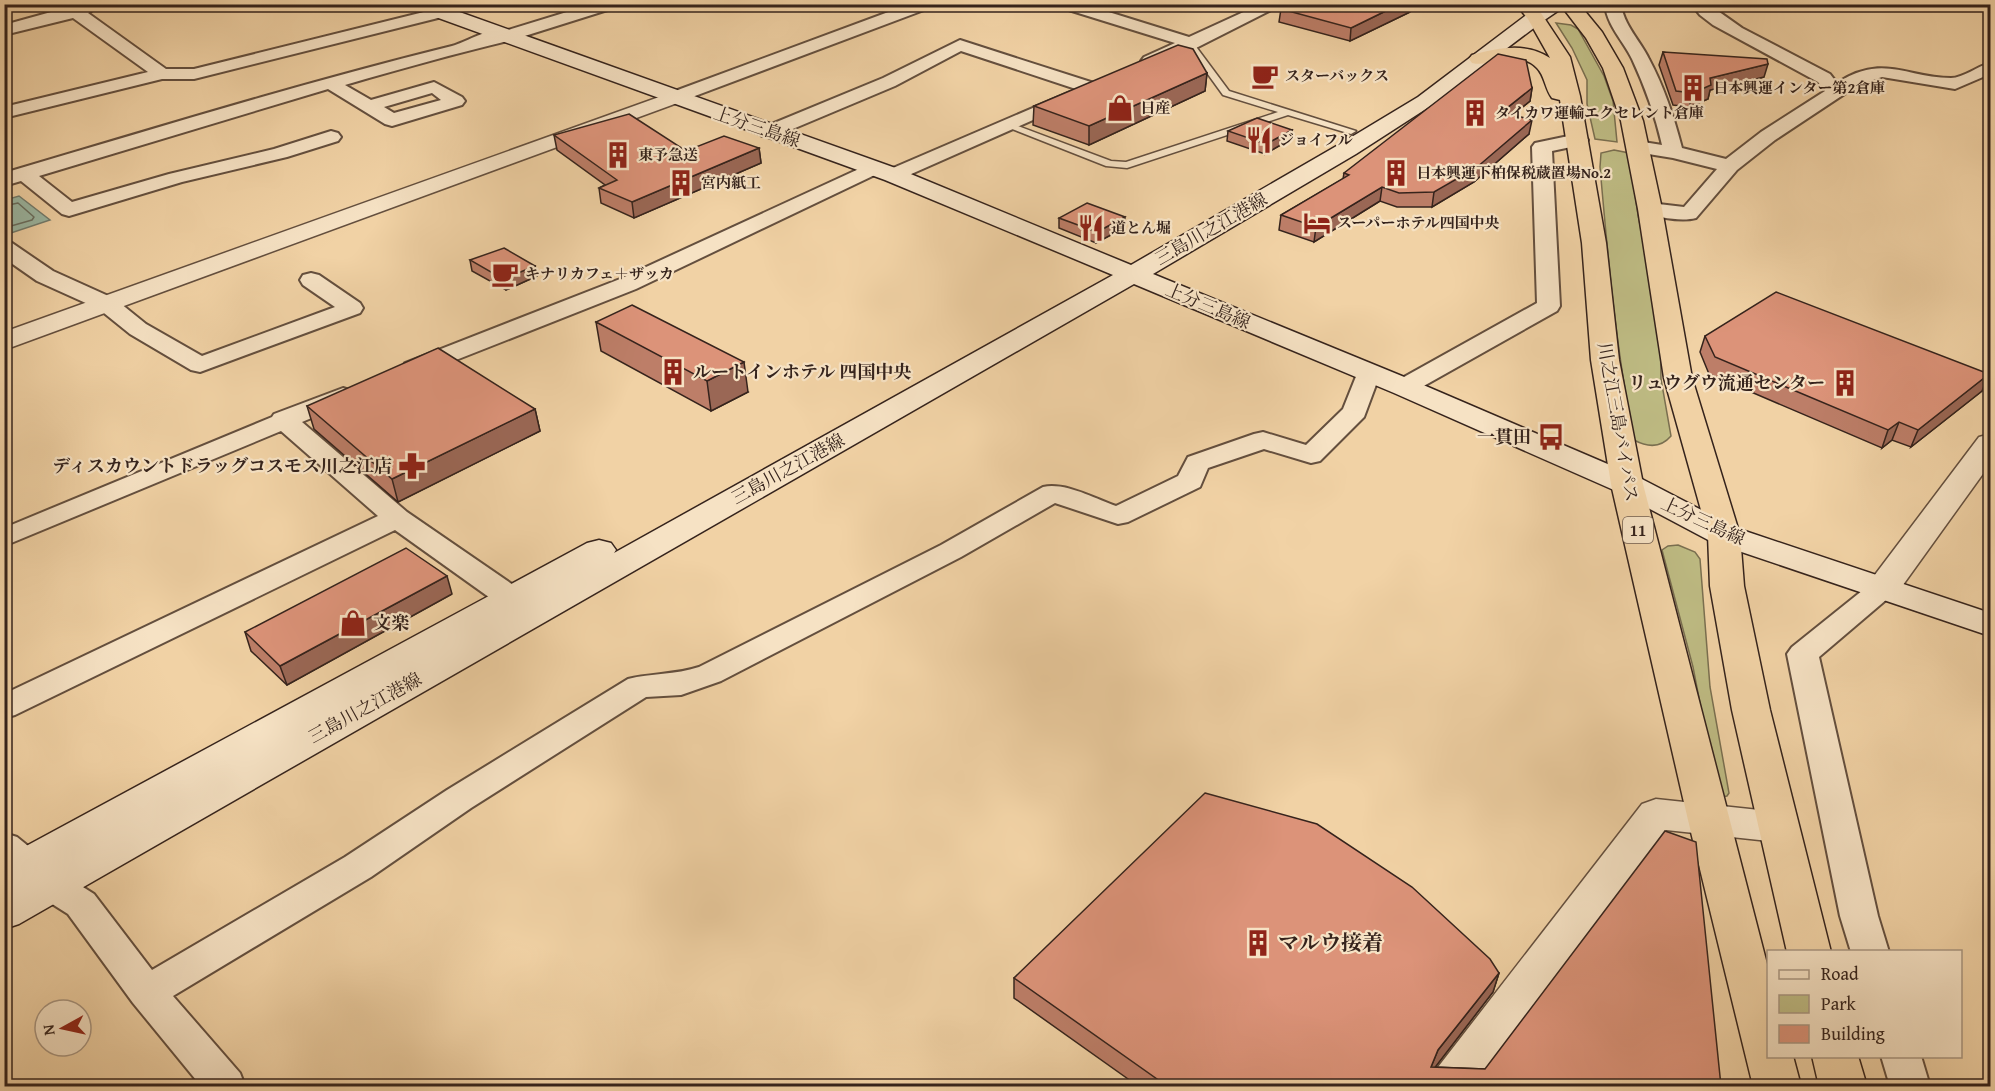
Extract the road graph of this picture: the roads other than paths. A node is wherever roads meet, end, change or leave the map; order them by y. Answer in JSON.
{"nodes":[{"id":1,"x":94,"y":4,"type":"edge"},
{"id":2,"x":611,"y":4,"type":"edge"},
{"id":3,"x":926,"y":4,"type":"edge"},
{"id":4,"x":1065,"y":4,"type":"edge"},
{"id":5,"x":1275,"y":4,"type":"edge"},
{"id":6,"x":1569,"y":4,"type":"edge"},
{"id":7,"x":1613,"y":4,"type":"edge"},
{"id":8,"x":1699,"y":4,"type":"edge"},
{"id":9,"x":1537,"y":8,"type":"edge"},
{"id":10,"x":429,"y":9,"type":"edge"},
{"id":11,"x":76,"y":12,"type":"junction"},
{"id":12,"x":5,"y":30,"type":"edge"},
{"id":13,"x":503,"y":35,"type":"junction"},
{"id":14,"x":1192,"y":43,"type":"junction"},
{"id":15,"x":1479,"y":59,"type":"junction"},
{"id":16,"x":1990,"y":68,"type":"edge"},
{"id":17,"x":1131,"y":70,"type":"edge"},
{"id":18,"x":162,"y":74,"type":"junction"},
{"id":19,"x":1053,"y":75,"type":"junction"},
{"id":20,"x":1111,"y":79,"type":"edge"},
{"id":21,"x":330,"y":83,"type":"junction"},
{"id":22,"x":1026,"y":86,"type":"dead end"},
{"id":23,"x":1091,"y":88,"type":"junction"},
{"id":24,"x":1835,"y":91,"type":"junction"},
{"id":25,"x":673,"y":98,"type":"junction"},
{"id":26,"x":369,"y":106,"type":"dead end"},
{"id":27,"x":1287,"y":112,"type":"junction"},
{"id":28,"x":4,"y":113,"type":"edge"},
{"id":29,"x":309,"y":123,"type":"dead end"},
{"id":30,"x":1007,"y":125,"type":"junction"},
{"id":31,"x":1351,"y":131,"type":"junction"},
{"id":32,"x":769,"y":132,"type":"junction"},
{"id":33,"x":1578,"y":140,"type":"junction"},
{"id":34,"x":1637,"y":147,"type":"junction"},
{"id":35,"x":1673,"y":152,"type":"junction"},
{"id":36,"x":1730,"y":166,"type":"junction"},
{"id":37,"x":884,"y":172,"type":"junction"},
{"id":38,"x":24,"y":174,"type":"junction"},
{"id":39,"x":4,"y":180,"type":"edge"},
{"id":40,"x":1650,"y":209,"type":"junction"},
{"id":41,"x":4,"y":248,"type":"edge"},
{"id":42,"x":1124,"y":270,"type":"junction"},
{"id":43,"x":311,"y":280,"type":"dead end"},
{"id":44,"x":107,"y":304,"type":"junction"},
{"id":45,"x":4,"y":342,"type":"edge"},
{"id":46,"x":1368,"y":374,"type":"junction"},
{"id":47,"x":394,"y":376,"type":"edge"},
{"id":48,"x":1404,"y":387,"type":"junction"},
{"id":49,"x":361,"y":389,"type":"edge"},
{"id":50,"x":283,"y":419,"type":"junction"},
{"id":51,"x":1990,"y":443,"type":"edge"},
{"id":52,"x":1627,"y":484,"type":"junction"},
{"id":53,"x":397,"y":518,"type":"junction"},
{"id":54,"x":1724,"y":535,"type":"junction"},
{"id":55,"x":4,"y":538,"type":"edge"},
{"id":56,"x":1883,"y":588,"type":"junction"},
{"id":57,"x":511,"y":598,"type":"junction"},
{"id":58,"x":1990,"y":625,"type":"edge"},
{"id":59,"x":4,"y":707,"type":"edge"},
{"id":60,"x":1708,"y":820,"type":"junction"},
{"id":61,"x":1778,"y":827,"type":"junction"},
{"id":62,"x":22,"y":869,"type":"edge"},
{"id":63,"x":4,"y":912,"type":"edge"},
{"id":64,"x":1809,"y":950,"type":"edge"},
{"id":65,"x":1870,"y":950,"type":"edge"},
{"id":66,"x":147,"y":992,"type":"junction"},
{"id":67,"x":1767,"y":1048,"type":"edge"},
{"id":68,"x":1771,"y":1058,"type":"edge"},
{"id":69,"x":1836,"y":1058,"type":"edge"},
{"id":70,"x":1902,"y":1058,"type":"edge"},
{"id":71,"x":225,"y":1086,"type":"edge"},
{"id":72,"x":1452,"y":1086,"type":"edge"},
{"id":73,"x":1778,"y":1086,"type":"edge"},
{"id":74,"x":1843,"y":1086,"type":"edge"},
{"id":75,"x":1910,"y":1086,"type":"edge"}],
"edges":[{"from":1,"to":11,"type":"street"},
{"from":2,"to":13,"type":"street"},
{"from":3,"to":25,"type":"street"},
{"from":4,"to":14,"type":"street"},
{"from":5,"to":14,"type":"street"},
{"from":6,"to":34,"type":"highway"},
{"from":7,"to":35,"type":"street"},
{"from":8,"to":24,"type":"street"},
{"from":9,"to":15,"type":"main road","name":"三島川之江港線"},
{"from":9,"to":31,"type":"main road","name":"三島川之江港線"},
{"from":9,"to":33,"type":"highway","name":"川之江三島バイパス","number":"11"},
{"from":10,"to":13,"type":"main road","name":"上分三島線"},
{"from":10,"to":18,"type":"street"},
{"from":11,"to":12,"type":"street"},
{"from":11,"to":18,"type":"street"},
{"from":13,"to":21,"type":"street"},
{"from":13,"to":25,"type":"main road","name":"上分三島線"},
{"from":14,"to":17,"type":"street"},
{"from":14,"to":27,"type":"lane"},
{"from":15,"to":33,"type":"highway"},
{"from":15,"to":42,"type":"main road","name":"三島川之江港線"},
{"from":16,"to":24,"type":"street"},
{"from":18,"to":28,"type":"street"},
{"from":19,"to":22,"type":"street"},
{"from":19,"to":23,"type":"street"},
{"from":19,"to":32,"type":"street"},
{"from":20,"to":23,"type":"street"},
{"from":21,"to":26,"type":"street"},
{"from":21,"to":38,"type":"street"},
{"from":23,"to":30,"type":"street"},
{"from":24,"to":36,"type":"street"},
{"from":25,"to":32,"type":"main road","name":"上分三島線"},
{"from":25,"to":44,"type":"main road"},
{"from":27,"to":30,"type":"lane"},
{"from":27,"to":31,"type":"lane"},
{"from":29,"to":38,"type":"street"},
{"from":30,"to":37,"type":"street"},
{"from":31,"to":42,"type":"main road","name":"三島川之江港線"},
{"from":32,"to":37,"type":"main road","name":"上分三島線"},
{"from":33,"to":48,"type":"street"},
{"from":33,"to":52,"type":"highway","name":"川之江三島バイパス","number":"11"},
{"from":34,"to":35,"type":"street"},
{"from":34,"to":40,"type":"highway"},
{"from":35,"to":36,"type":"street"},
{"from":36,"to":40,"type":"street"},
{"from":37,"to":42,"type":"main road","name":"上分三島線"},
{"from":37,"to":47,"type":"street"},
{"from":38,"to":39,"type":"street"},
{"from":40,"to":54,"type":"highway"},
{"from":41,"to":44,"type":"street"},
{"from":42,"to":46,"type":"main road","name":"上分三島線"},
{"from":42,"to":57,"type":"main road","name":"三島川之江港線"},
{"from":42,"to":62,"type":"main road","name":"三島川之江港線"},
{"from":43,"to":44,"type":"street"},
{"from":44,"to":45,"type":"main road"},
{"from":46,"to":48,"type":"main road","name":"上分三島線"},
{"from":46,"to":66,"type":"street"},
{"from":48,"to":52,"type":"main road","name":"上分三島線"},
{"from":49,"to":50,"type":"street"},
{"from":50,"to":53,"type":"street"},
{"from":50,"to":55,"type":"street"},
{"from":51,"to":56,"type":"main road"},
{"from":52,"to":54,"type":"main road","name":"上分三島線"},
{"from":52,"to":60,"type":"highway","name":"川之江三島バイパス","number":"11"},
{"from":53,"to":57,"type":"street"},
{"from":53,"to":59,"type":"street"},
{"from":54,"to":56,"type":"main road","name":"上分三島線"},
{"from":54,"to":61,"type":"highway"},
{"from":56,"to":58,"type":"main road","name":"上分三島線"},
{"from":56,"to":65,"type":"street"},
{"from":57,"to":62,"type":"main road","name":"三島川之江港線"},
{"from":60,"to":61,"type":"main road"},
{"from":60,"to":67,"type":"highway","name":"川之江三島バイパス","number":"11"},
{"from":60,"to":72,"type":"main road"},
{"from":61,"to":64,"type":"highway"},
{"from":62,"to":63,"type":"main road","name":"三島川之江港線"},
{"from":62,"to":66,"type":"street"},
{"from":66,"to":71,"type":"street"},
{"from":68,"to":73,"type":"highway"},
{"from":69,"to":74,"type":"highway"},
{"from":70,"to":75,"type":"street"}]}
